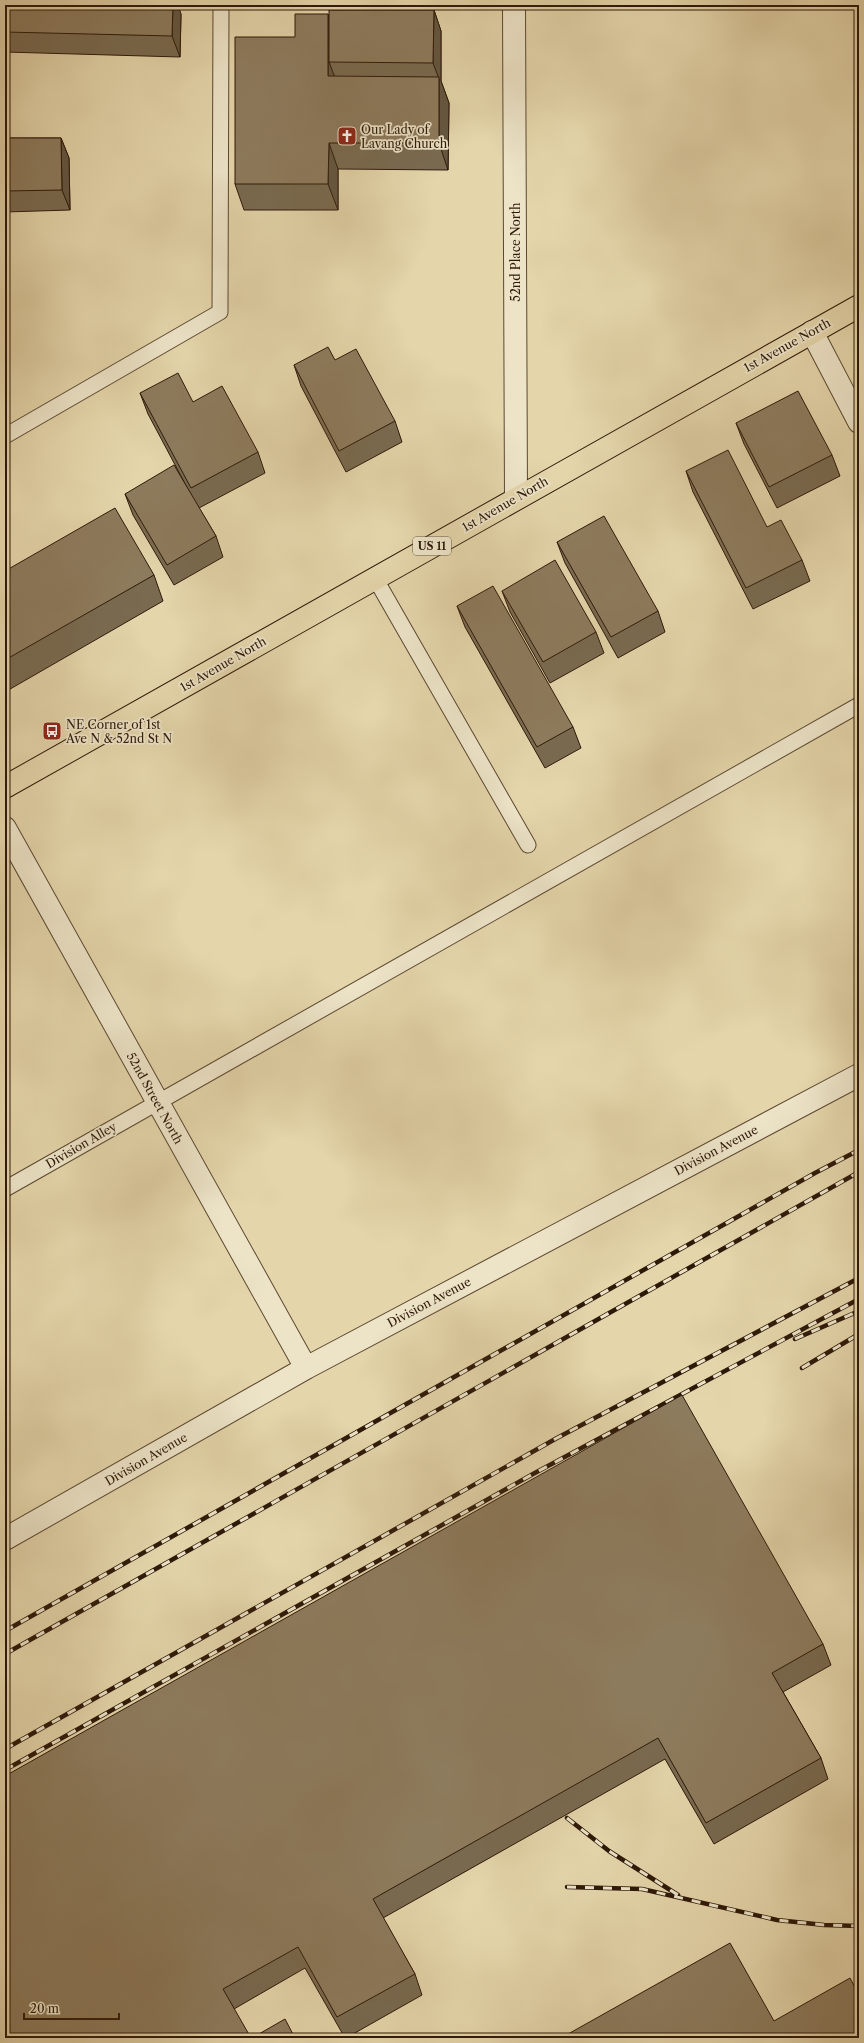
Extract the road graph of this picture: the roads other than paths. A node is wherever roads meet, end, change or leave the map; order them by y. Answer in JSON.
{"nodes":[{"id":1,"x":221,"y":5,"type":"edge"},
{"id":2,"x":514,"y":5,"type":"edge"},
{"id":3,"x":859,"y":306,"type":"edge"},
{"id":4,"x":812,"y":332,"type":"junction"},
{"id":5,"x":859,"y":422,"type":"edge"},
{"id":6,"x":5,"y":436,"type":"edge"},
{"id":7,"x":516,"y":498,"type":"junction"},
{"id":8,"x":375,"y":578,"type":"junction"},
{"id":9,"x":859,"y":705,"type":"edge"},
{"id":10,"x":5,"y":787,"type":"edge"},
{"id":11,"x":5,"y":828,"type":"edge"},
{"id":12,"x":528,"y":846,"type":"dead end"},
{"id":13,"x":859,"y":1074,"type":"edge"},
{"id":14,"x":157,"y":1101,"type":"junction"},
{"id":15,"x":5,"y":1189,"type":"edge"},
{"id":16,"x":306,"y":1368,"type":"junction"},
{"id":17,"x":5,"y":1539,"type":"edge"}],
"edges":[{"from":1,"to":6,"type":"lane"},
{"from":2,"to":7,"type":"street","name":"52nd Place North"},
{"from":3,"to":4,"type":"main road","name":"1st Avenue North","number":"US 11"},
{"from":4,"to":5,"type":"street"},
{"from":4,"to":7,"type":"main road","name":"1st Avenue North","number":"US 11"},
{"from":7,"to":8,"type":"main road","name":"1st Avenue North","number":"US 11"},
{"from":8,"to":10,"type":"main road","name":"1st Avenue North","number":"US 11"},
{"from":8,"to":12,"type":"lane"},
{"from":9,"to":14,"type":"lane","name":"Division Alley"},
{"from":11,"to":14,"type":"street","name":"52nd Street North"},
{"from":13,"to":16,"type":"street","name":"Division Avenue"},
{"from":14,"to":15,"type":"lane","name":"Division Alley"},
{"from":14,"to":16,"type":"street","name":"52nd Street North"},
{"from":16,"to":17,"type":"street","name":"Division Avenue"}]}
